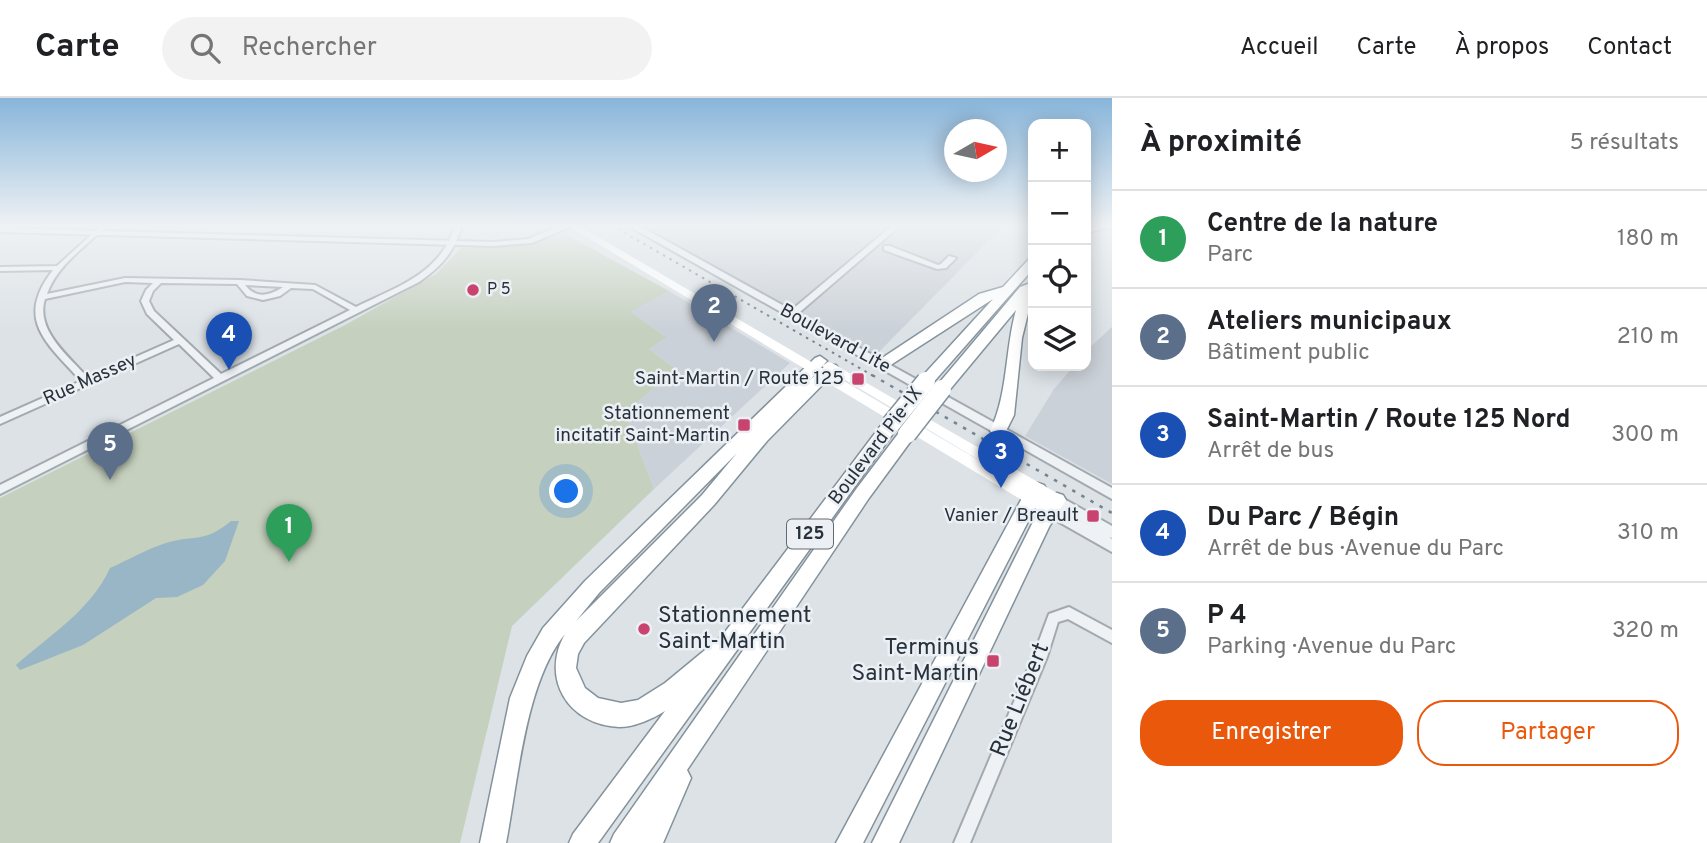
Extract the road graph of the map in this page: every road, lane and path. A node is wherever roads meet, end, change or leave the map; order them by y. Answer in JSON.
{"nodes":[{"id":1,"x":67,"y":260,"type":"edge"},
{"id":2,"x":441,"y":260,"type":"edge"},
{"id":3,"x":632,"y":260,"type":"edge"},
{"id":4,"x":643,"y":260,"type":"edge"},
{"id":5,"x":693,"y":260,"type":"edge"},
{"id":6,"x":857,"y":260,"type":"edge"},
{"id":7,"x":918,"y":260,"type":"edge"},
{"id":8,"x":950,"y":260,"type":"edge"},
{"id":9,"x":1028,"y":267,"type":"edge"},
{"id":10,"x":58,"y":268,"type":"junction"},
{"id":11,"x":0,"y":269,"type":"edge"},
{"id":12,"x":160,"y":280,"type":"junction"},
{"id":13,"x":240,"y":282,"type":"junction"},
{"id":14,"x":290,"y":285,"type":"junction"},
{"id":15,"x":1028,"y":287,"type":"edge"},
{"id":16,"x":1007,"y":290,"type":"junction"},
{"id":17,"x":1028,"y":292,"type":"edge"},
{"id":18,"x":40,"y":298,"type":"junction"},
{"id":19,"x":356,"y":310,"type":"junction"},
{"id":20,"x":791,"y":315,"type":"junction"},
{"id":21,"x":181,"y":340,"type":"junction"},
{"id":22,"x":881,"y":365,"type":"junction"},
{"id":23,"x":822,"y":368,"type":"junction"},
{"id":24,"x":220,"y":379,"type":"junction"},
{"id":25,"x":86,"y":381,"type":"junction"},
{"id":26,"x":0,"y":421,"type":"edge"},
{"id":27,"x":899,"y":429,"type":"junction"},
{"id":28,"x":998,"y":431,"type":"junction"},
{"id":29,"x":0,"y":490,"type":"edge"},
{"id":30,"x":1034,"y":494,"type":"junction"},
{"id":31,"x":1112,"y":494,"type":"edge"},
{"id":32,"x":1053,"y":505,"type":"junction"},
{"id":33,"x":1112,"y":533,"type":"edge"},
{"id":34,"x":1112,"y":546,"type":"edge"},
{"id":35,"x":1112,"y":637,"type":"edge"},
{"id":36,"x":728,"y":644,"type":"junction"},
{"id":37,"x":694,"y":739,"type":"junction"},
{"id":38,"x":493,"y":843,"type":"edge"},
{"id":39,"x":582,"y":843,"type":"edge"},
{"id":40,"x":623,"y":843,"type":"edge"},
{"id":41,"x":649,"y":843,"type":"edge"},
{"id":42,"x":849,"y":843,"type":"edge"},
{"id":43,"x":885,"y":843,"type":"edge"},
{"id":44,"x":962,"y":843,"type":"edge"}],
"edges":[{"from":1,"to":10,"type":"street"},
{"from":2,"to":19,"type":"street"},
{"from":3,"to":23,"type":"main road"},
{"from":4,"to":23,"type":"main road"},
{"from":5,"to":20,"type":"street","name":"Boulevard Lite"},
{"from":6,"to":20,"type":"street"},
{"from":7,"to":8,"type":"street"},
{"from":9,"to":16,"type":"highway","name":"Boulevard Pie-IX","number":"125"},
{"from":10,"to":11,"type":"street"},
{"from":10,"to":18,"type":"street"},
{"from":12,"to":13,"type":"street"},
{"from":12,"to":18,"type":"street"},
{"from":12,"to":21,"type":"street"},
{"from":13,"to":14,"type":"street"},
{"from":13,"to":14,"type":"street"},
{"from":14,"to":19,"type":"street"},
{"from":15,"to":27,"type":"highway","name":"Boulevard Pie-IX","number":"125","bridge":true},
{"from":16,"to":22,"type":"highway"},
{"from":16,"to":27,"type":"highway","name":"Boulevard Pie-IX","number":"125","bridge":true},
{"from":17,"to":28,"type":"highway"},
{"from":18,"to":25,"type":"street"},
{"from":19,"to":24,"type":"street"},
{"from":20,"to":22,"type":"street","name":"Boulevard Lite"},
{"from":21,"to":24,"type":"street"},
{"from":21,"to":25,"type":"street","name":"Rue Massey"},
{"from":22,"to":28,"type":"street","name":"Boulevard Lite"},
{"from":23,"to":30,"type":"main road"},
{"from":23,"to":36,"type":"highway"},
{"from":23,"to":38,"type":"highway"},
{"from":24,"to":29,"type":"street"},
{"from":25,"to":26,"type":"street","name":"Rue Massey"},
{"from":27,"to":36,"type":"highway","name":"Boulevard Pie-IX","number":"125"},
{"from":27,"to":37,"type":"highway","name":"Boulevard Pie-IX","number":"125"},
{"from":28,"to":31,"type":"street","name":"Boulevard Lite"},
{"from":30,"to":32,"type":"main road"},
{"from":30,"to":42,"type":"highway"},
{"from":32,"to":33,"type":"street"},
{"from":32,"to":34,"type":"street"},
{"from":32,"to":43,"type":"highway"},
{"from":35,"to":44,"type":"street","name":"Rue Liébert"},
{"from":36,"to":39,"type":"highway","name":"Boulevard Pie-IX","number":"125"},
{"from":37,"to":40,"type":"highway","name":"Boulevard Pie-IX","number":"125"},
{"from":37,"to":41,"type":"highway"}]}
